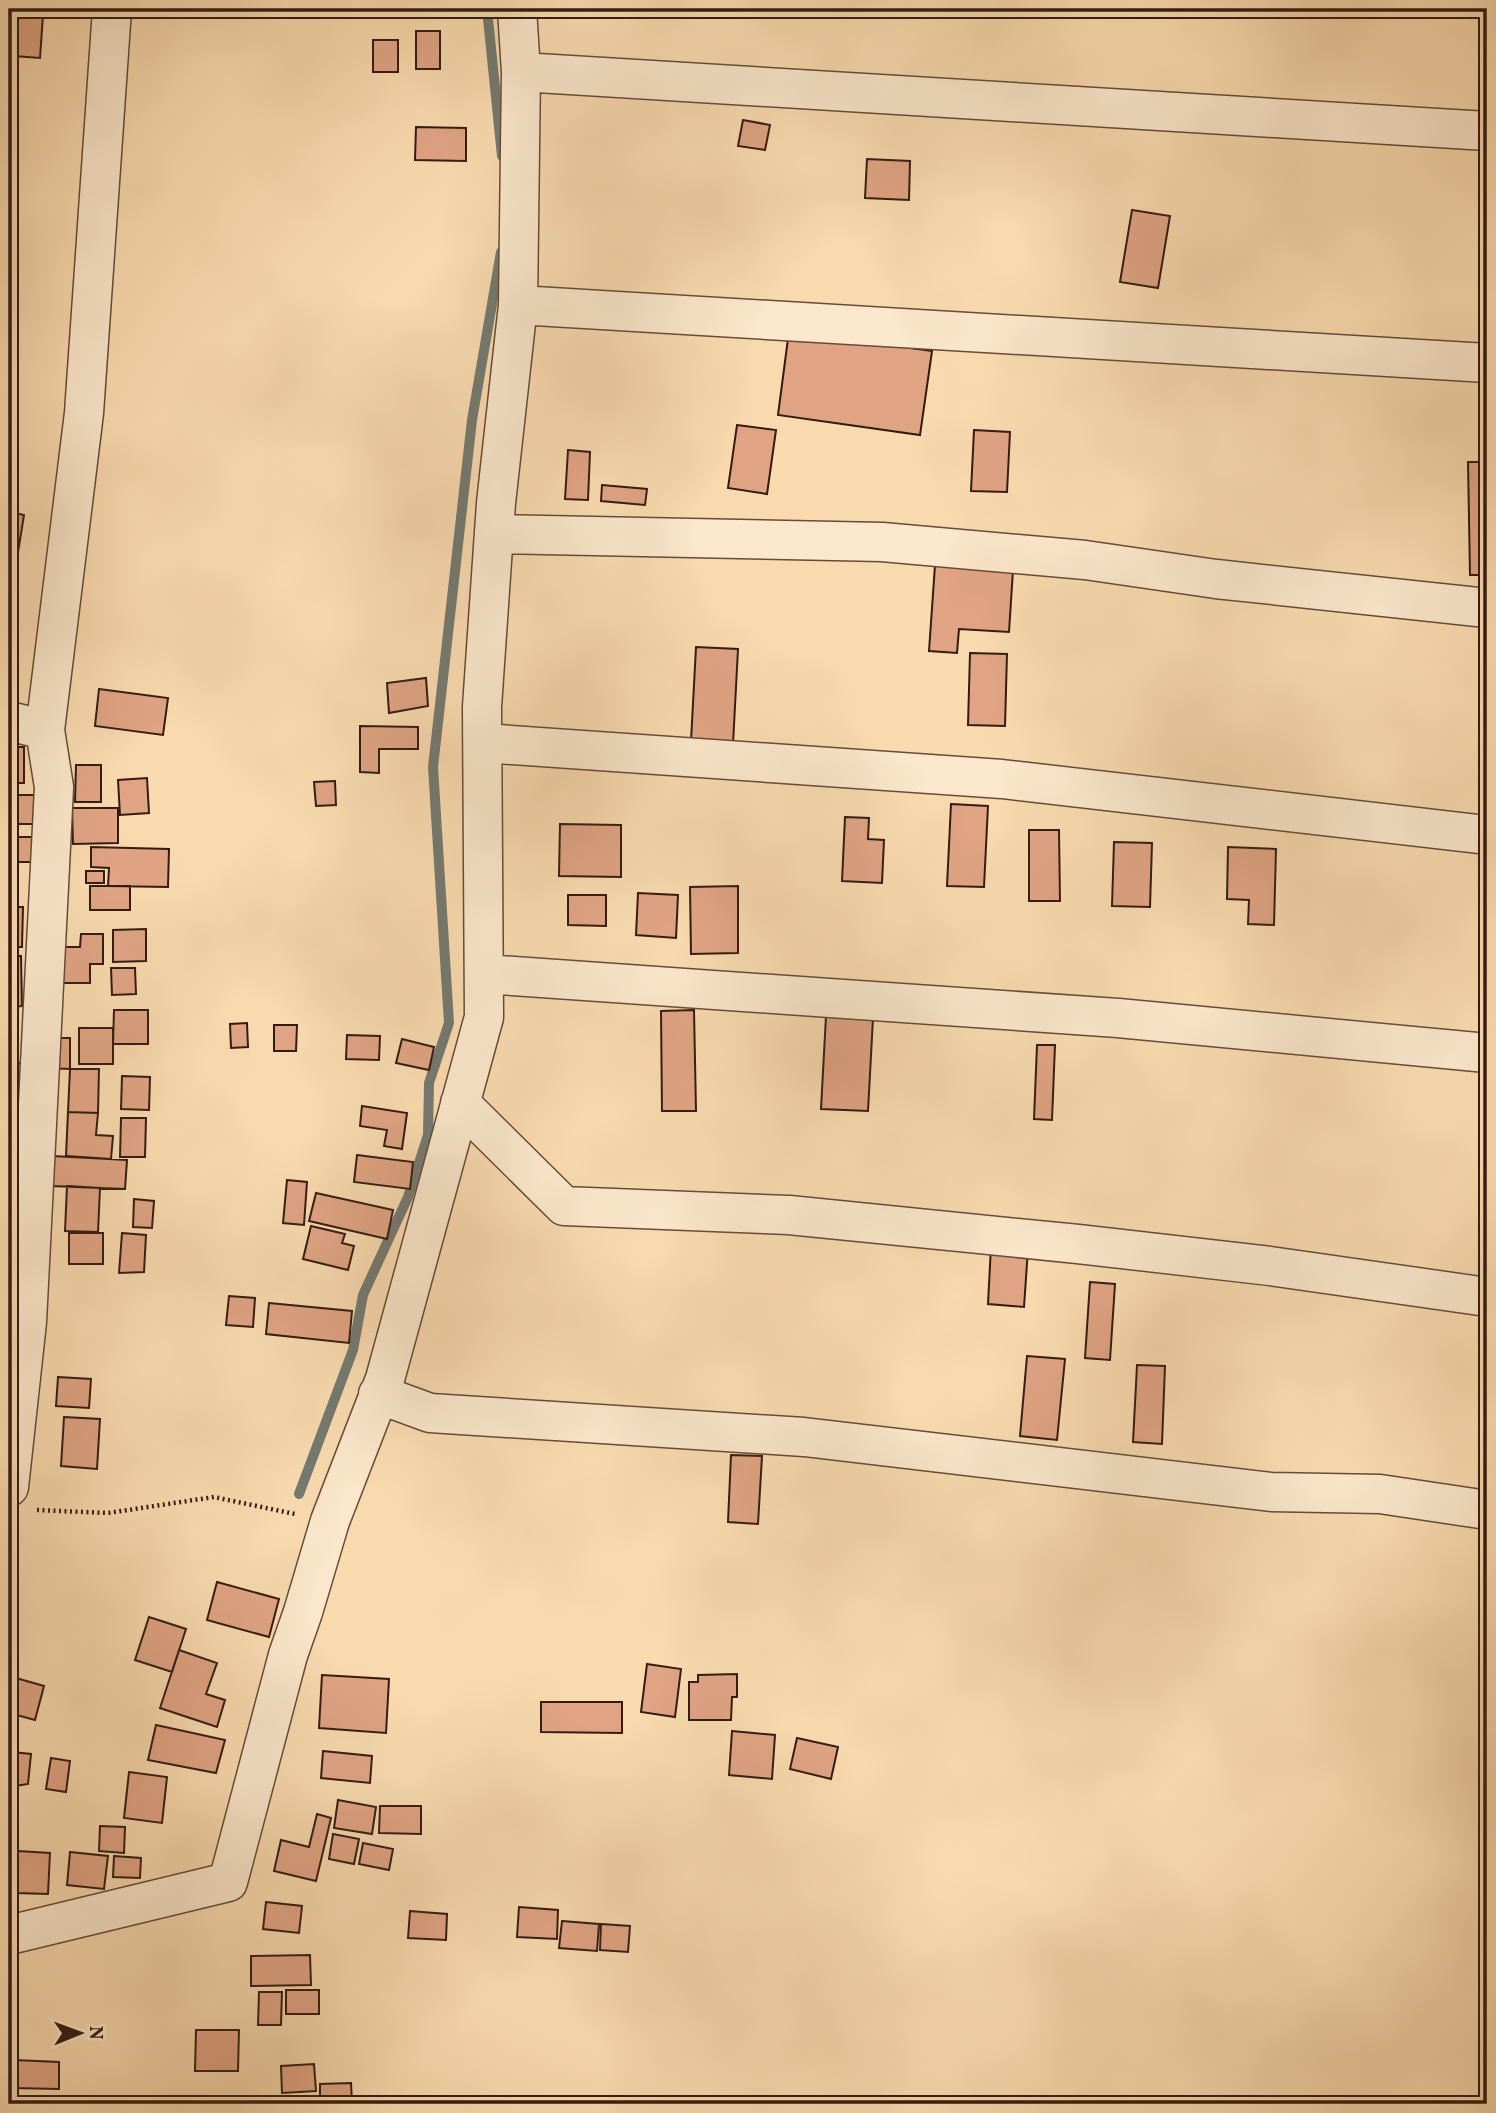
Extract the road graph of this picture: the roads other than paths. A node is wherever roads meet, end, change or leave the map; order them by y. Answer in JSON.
{"nodes":[{"id":1,"x":112,"y":9,"type":"edge"},
{"id":2,"x":517,"y":9,"type":"edge"},
{"id":3,"x":521,"y":72,"type":"junction"},
{"id":4,"x":1487,"y":131,"type":"edge"},
{"id":5,"x":517,"y":305,"type":"junction"},
{"id":6,"x":1487,"y":363,"type":"edge"},
{"id":7,"x":494,"y":534,"type":"junction"},
{"id":8,"x":1487,"y":608,"type":"edge"},
{"id":9,"x":27,"y":725,"type":"edge"},
{"id":10,"x":483,"y":743,"type":"junction"},
{"id":11,"x":1487,"y":835,"type":"edge"},
{"id":12,"x":484,"y":974,"type":"junction"},
{"id":13,"x":1487,"y":1053,"type":"edge"},
{"id":14,"x":460,"y":1103,"type":"junction"},
{"id":15,"x":1487,"y":1297,"type":"edge"},
{"id":16,"x":379,"y":1394,"type":"junction"},
{"id":17,"x":21,"y":1498,"type":"edge"},
{"id":18,"x":1487,"y":1510,"type":"edge"},
{"id":19,"x":9,"y":1935,"type":"edge"}],
"edges":[{"from":1,"to":9,"type":"street"},
{"from":2,"to":3,"type":"street"},
{"from":3,"to":4,"type":"street"},
{"from":3,"to":5,"type":"street"},
{"from":5,"to":6,"type":"street"},
{"from":5,"to":7,"type":"street"},
{"from":7,"to":8,"type":"street"},
{"from":7,"to":10,"type":"street"},
{"from":9,"to":17,"type":"street"},
{"from":10,"to":11,"type":"street"},
{"from":10,"to":12,"type":"street"},
{"from":12,"to":13,"type":"street"},
{"from":12,"to":14,"type":"street"},
{"from":14,"to":15,"type":"street"},
{"from":14,"to":16,"type":"street"},
{"from":16,"to":18,"type":"street"},
{"from":16,"to":19,"type":"street"}]}
